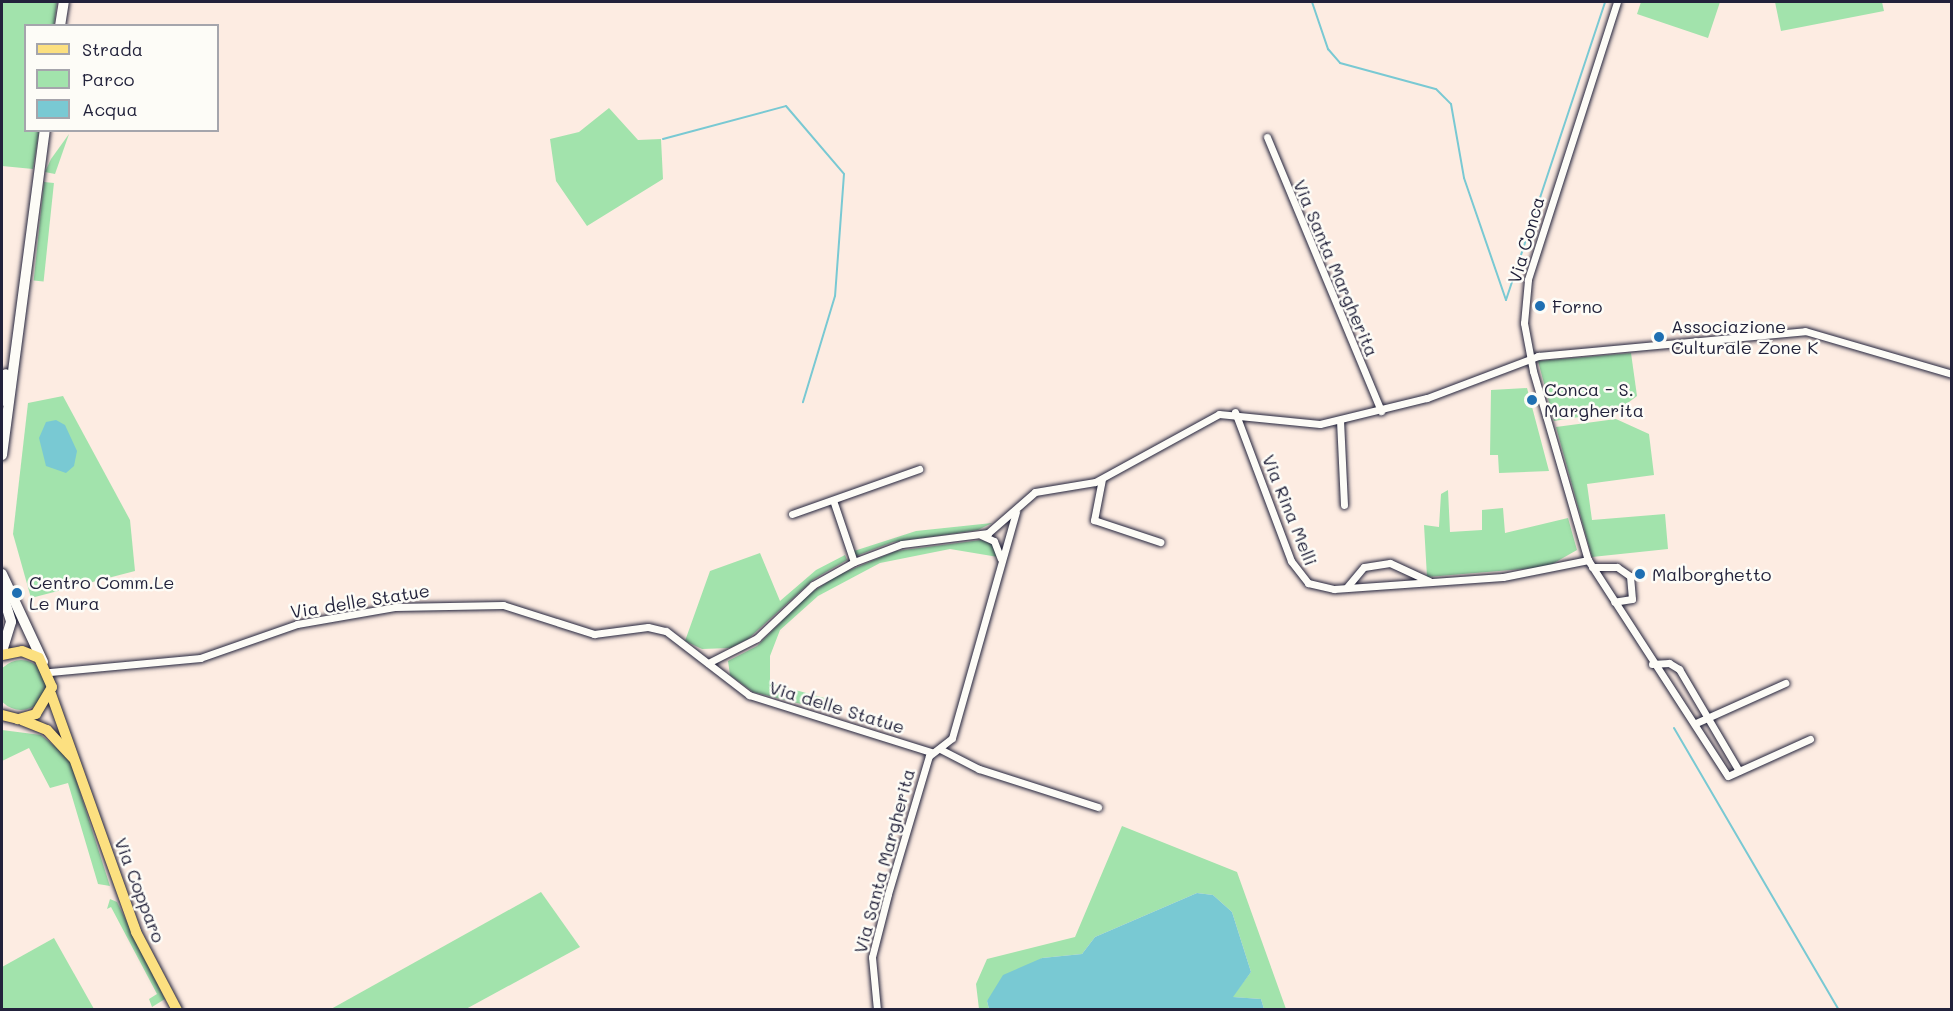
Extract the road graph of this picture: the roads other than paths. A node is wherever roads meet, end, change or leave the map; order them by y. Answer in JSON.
{"nodes":[{"id":1,"x":64,"y":2,"type":"edge"},
{"id":2,"x":1617,"y":2,"type":"edge"},
{"id":3,"x":60,"y":24,"type":"edge"},
{"id":4,"x":45,"y":132,"type":"edge"},
{"id":5,"x":1267,"y":137,"type":"dead end"},
{"id":6,"x":18,"y":318,"type":"junction"},
{"id":7,"x":1530,"y":358,"type":"junction"},
{"id":8,"x":1952,"y":374,"type":"edge"},
{"id":9,"x":2,"y":401,"type":"edge"},
{"id":10,"x":1381,"y":411,"type":"junction"},
{"id":11,"x":1235,"y":412,"type":"junction"},
{"id":12,"x":1340,"y":420,"type":"junction"},
{"id":13,"x":2,"y":455,"type":"edge"},
{"id":14,"x":919,"y":469,"type":"dead end"},
{"id":15,"x":1102,"y":478,"type":"junction"},
{"id":16,"x":833,"y":500,"type":"junction"},
{"id":17,"x":1021,"y":502,"type":"junction"},
{"id":18,"x":1344,"y":505,"type":"dead end"},
{"id":19,"x":792,"y":514,"type":"dead end"},
{"id":20,"x":997,"y":528,"type":"junction"},
{"id":21,"x":981,"y":535,"type":"junction"},
{"id":22,"x":1007,"y":539,"type":"junction"},
{"id":23,"x":994,"y":541,"type":"junction"},
{"id":24,"x":1160,"y":542,"type":"dead end"},
{"id":25,"x":1001,"y":558,"type":"junction"},
{"id":26,"x":854,"y":562,"type":"junction"},
{"id":27,"x":1590,"y":564,"type":"junction"},
{"id":28,"x":2,"y":574,"type":"edge"},
{"id":29,"x":1432,"y":582,"type":"junction"},
{"id":30,"x":1343,"y":588,"type":"junction"},
{"id":31,"x":2,"y":591,"type":"edge"},
{"id":32,"x":1614,"y":602,"type":"junction"},
{"id":33,"x":2,"y":654,"type":"edge"},
{"id":34,"x":43,"y":662,"type":"junction"},
{"id":35,"x":708,"y":663,"type":"junction"},
{"id":36,"x":1652,"y":664,"type":"junction"},
{"id":37,"x":50,"y":672,"type":"junction"},
{"id":38,"x":1785,"y":683,"type":"dead end"},
{"id":39,"x":51,"y":694,"type":"junction"},
{"id":40,"x":2,"y":715,"type":"edge"},
{"id":41,"x":1708,"y":718,"type":"junction"},
{"id":42,"x":18,"y":719,"type":"junction"},
{"id":43,"x":1696,"y":723,"type":"junction"},
{"id":44,"x":1810,"y":739,"type":"dead end"},
{"id":45,"x":940,"y":748,"type":"junction"},
{"id":46,"x":931,"y":752,"type":"junction"},
{"id":47,"x":1739,"y":771,"type":"junction"},
{"id":48,"x":83,"y":777,"type":"junction"},
{"id":49,"x":1098,"y":807,"type":"dead end"},
{"id":50,"x":177,"y":1010,"type":"edge"},
{"id":51,"x":877,"y":1010,"type":"edge"}],
"edges":[{"from":1,"to":3,"type":"main road"},
{"from":2,"to":7,"type":"street","name":"Via Conca"},
{"from":4,"to":6,"type":"main road"},
{"from":5,"to":10,"type":"street","name":"Via Santa Margherita"},
{"from":6,"to":9,"type":"main road"},
{"from":6,"to":13,"type":"main road"},
{"from":7,"to":8,"type":"street"},
{"from":7,"to":10,"type":"street"},
{"from":7,"to":27,"type":"street","name":"Via Conca"},
{"from":10,"to":12,"type":"street"},
{"from":11,"to":12,"type":"street"},
{"from":11,"to":15,"type":"street"},
{"from":11,"to":30,"type":"street","name":"Via Rina Melli"},
{"from":12,"to":18,"type":"street"},
{"from":14,"to":16,"type":"street"},
{"from":15,"to":17,"type":"street"},
{"from":15,"to":24,"type":"street"},
{"from":16,"to":19,"type":"street"},
{"from":16,"to":26,"type":"street"},
{"from":17,"to":20,"type":"street"},
{"from":17,"to":22,"type":"street"},
{"from":20,"to":21,"type":"street"},
{"from":20,"to":22,"type":"street"},
{"from":20,"to":23,"type":"street"},
{"from":21,"to":23,"type":"street"},
{"from":21,"to":26,"type":"street"},
{"from":22,"to":25,"type":"street"},
{"from":23,"to":25,"type":"street"},
{"from":25,"to":45,"type":"street"},
{"from":26,"to":35,"type":"street"},
{"from":27,"to":29,"type":"street","name":"Via Rina Melli"},
{"from":27,"to":32,"type":"street","name":"Via Conca"},
{"from":27,"to":32,"type":"street","name":"Via Rina Melli"},
{"from":28,"to":34,"type":"main road"},
{"from":29,"to":30,"type":"street","name":"Via Rina Melli"},
{"from":29,"to":30,"type":"street"},
{"from":31,"to":33,"type":"main road"},
{"from":32,"to":36,"type":"street","name":"Via Conca"},
{"from":33,"to":34,"type":"main road"},
{"from":34,"to":37,"type":"main road"},
{"from":35,"to":37,"type":"street","name":"Via delle Statue"},
{"from":35,"to":46,"type":"street","name":"Via delle Statue"},
{"from":36,"to":41,"type":"street"},
{"from":36,"to":43,"type":"street","name":"Via Conca"},
{"from":37,"to":39,"type":"main road","name":"Via Copparo"},
{"from":38,"to":41,"type":"street"},
{"from":39,"to":42,"type":"main road"},
{"from":39,"to":48,"type":"main road","name":"Via Copparo"},
{"from":40,"to":42,"type":"main road","name":"Via Copparo"},
{"from":41,"to":43,"type":"street"},
{"from":41,"to":47,"type":"street"},
{"from":42,"to":48,"type":"main road","name":"Via Copparo"},
{"from":43,"to":47,"type":"street","name":"Via Conca"},
{"from":44,"to":47,"type":"street"},
{"from":45,"to":46,"type":"street","name":"Via Santa Margherita"},
{"from":45,"to":49,"type":"street"},
{"from":46,"to":51,"type":"street","name":"Via Santa Margherita"},
{"from":48,"to":50,"type":"main road","name":"Via Copparo"}]}
